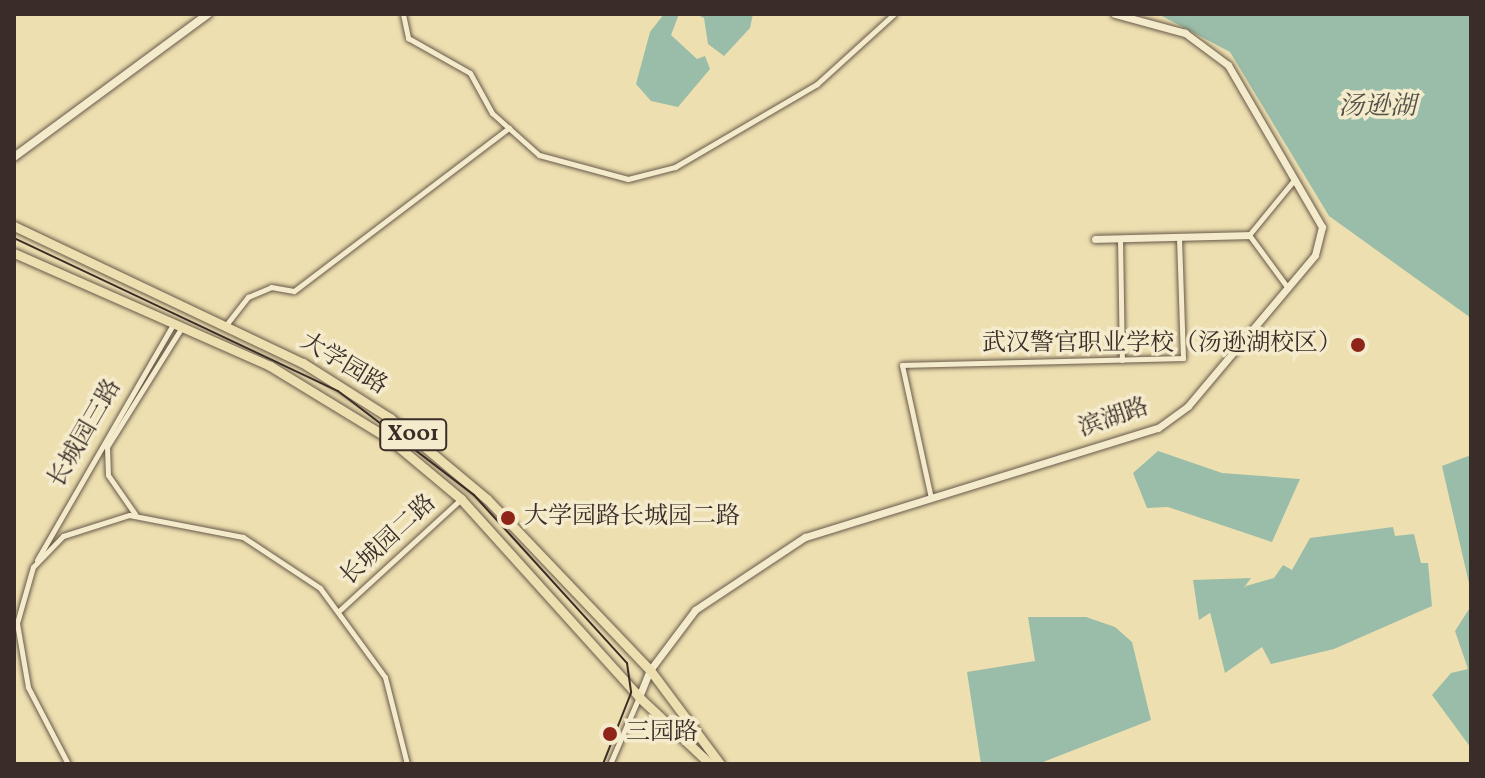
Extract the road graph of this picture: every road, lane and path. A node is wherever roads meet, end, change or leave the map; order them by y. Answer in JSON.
{"nodes":[{"id":1,"x":208,"y":14,"type":"edge"},
{"id":2,"x":403,"y":14,"type":"edge"},
{"id":3,"x":894,"y":14,"type":"edge"},
{"id":4,"x":1115,"y":14,"type":"edge"},
{"id":5,"x":509,"y":128,"type":"junction"},
{"id":6,"x":14,"y":157,"type":"edge"},
{"id":7,"x":1294,"y":180,"type":"junction"},
{"id":8,"x":14,"y":226,"type":"edge"},
{"id":9,"x":1249,"y":235,"type":"junction"},
{"id":10,"x":1179,"y":237,"type":"junction"},
{"id":11,"x":1120,"y":238,"type":"junction"},
{"id":12,"x":1095,"y":239,"type":"dead end"},
{"id":13,"x":14,"y":253,"type":"edge"},
{"id":14,"x":1288,"y":288,"type":"junction"},
{"id":15,"x":178,"y":323,"type":"junction"},
{"id":16,"x":226,"y":325,"type":"junction"},
{"id":17,"x":1122,"y":360,"type":"junction"},
{"id":18,"x":931,"y":498,"type":"junction"},
{"id":19,"x":461,"y":499,"type":"junction"},
{"id":20,"x":135,"y":515,"type":"junction"},
{"id":21,"x":33,"y":567,"type":"junction"},
{"id":22,"x":340,"y":610,"type":"junction"},
{"id":23,"x":650,"y":670,"type":"junction"},
{"id":24,"x":639,"y":697,"type":"junction"},
{"id":25,"x":65,"y":762,"type":"edge"},
{"id":26,"x":407,"y":764,"type":"edge"},
{"id":27,"x":610,"y":764,"type":"edge"},
{"id":28,"x":710,"y":764,"type":"edge"},
{"id":29,"x":720,"y":764,"type":"edge"}],
"edges":[{"from":1,"to":6,"type":"main road"},
{"from":2,"to":5,"type":"street"},
{"from":3,"to":5,"type":"street"},
{"from":4,"to":7,"type":"street","name":"滨湖路"},
{"from":5,"to":16,"type":"street"},
{"from":7,"to":9,"type":"street"},
{"from":7,"to":14,"type":"street","name":"滨湖路"},
{"from":8,"to":16,"type":"main road","name":"大学园路","number":"X001"},
{"from":9,"to":10,"type":"street"},
{"from":9,"to":14,"type":"street"},
{"from":10,"to":11,"type":"street"},
{"from":10,"to":17,"type":"street"},
{"from":11,"to":12,"type":"street"},
{"from":11,"to":17,"type":"street"},
{"from":13,"to":15,"type":"main road","name":"大学园路","number":"X001"},
{"from":14,"to":18,"type":"street","name":"滨湖路"},
{"from":15,"to":19,"type":"main road","name":"大学园路","number":"X001"},
{"from":15,"to":20,"type":"street","name":"长城园三路"},
{"from":15,"to":21,"type":"street","name":"长城园三路"},
{"from":16,"to":23,"type":"main road","name":"大学园路","number":"X001"},
{"from":17,"to":18,"type":"street"},
{"from":18,"to":23,"type":"street","name":"滨湖路"},
{"from":19,"to":22,"type":"street","name":"长城园二路"},
{"from":19,"to":24,"type":"main road","name":"大学园路","number":"X001"},
{"from":20,"to":21,"type":"street"},
{"from":20,"to":22,"type":"street"},
{"from":21,"to":25,"type":"street"},
{"from":22,"to":26,"type":"street"},
{"from":23,"to":24,"type":"street","name":"滨湖路"},
{"from":23,"to":29,"type":"main road","name":"大学园路","number":"X001"},
{"from":24,"to":27,"type":"street"},
{"from":24,"to":28,"type":"main road","name":"大学园路","number":"X001"}]}
